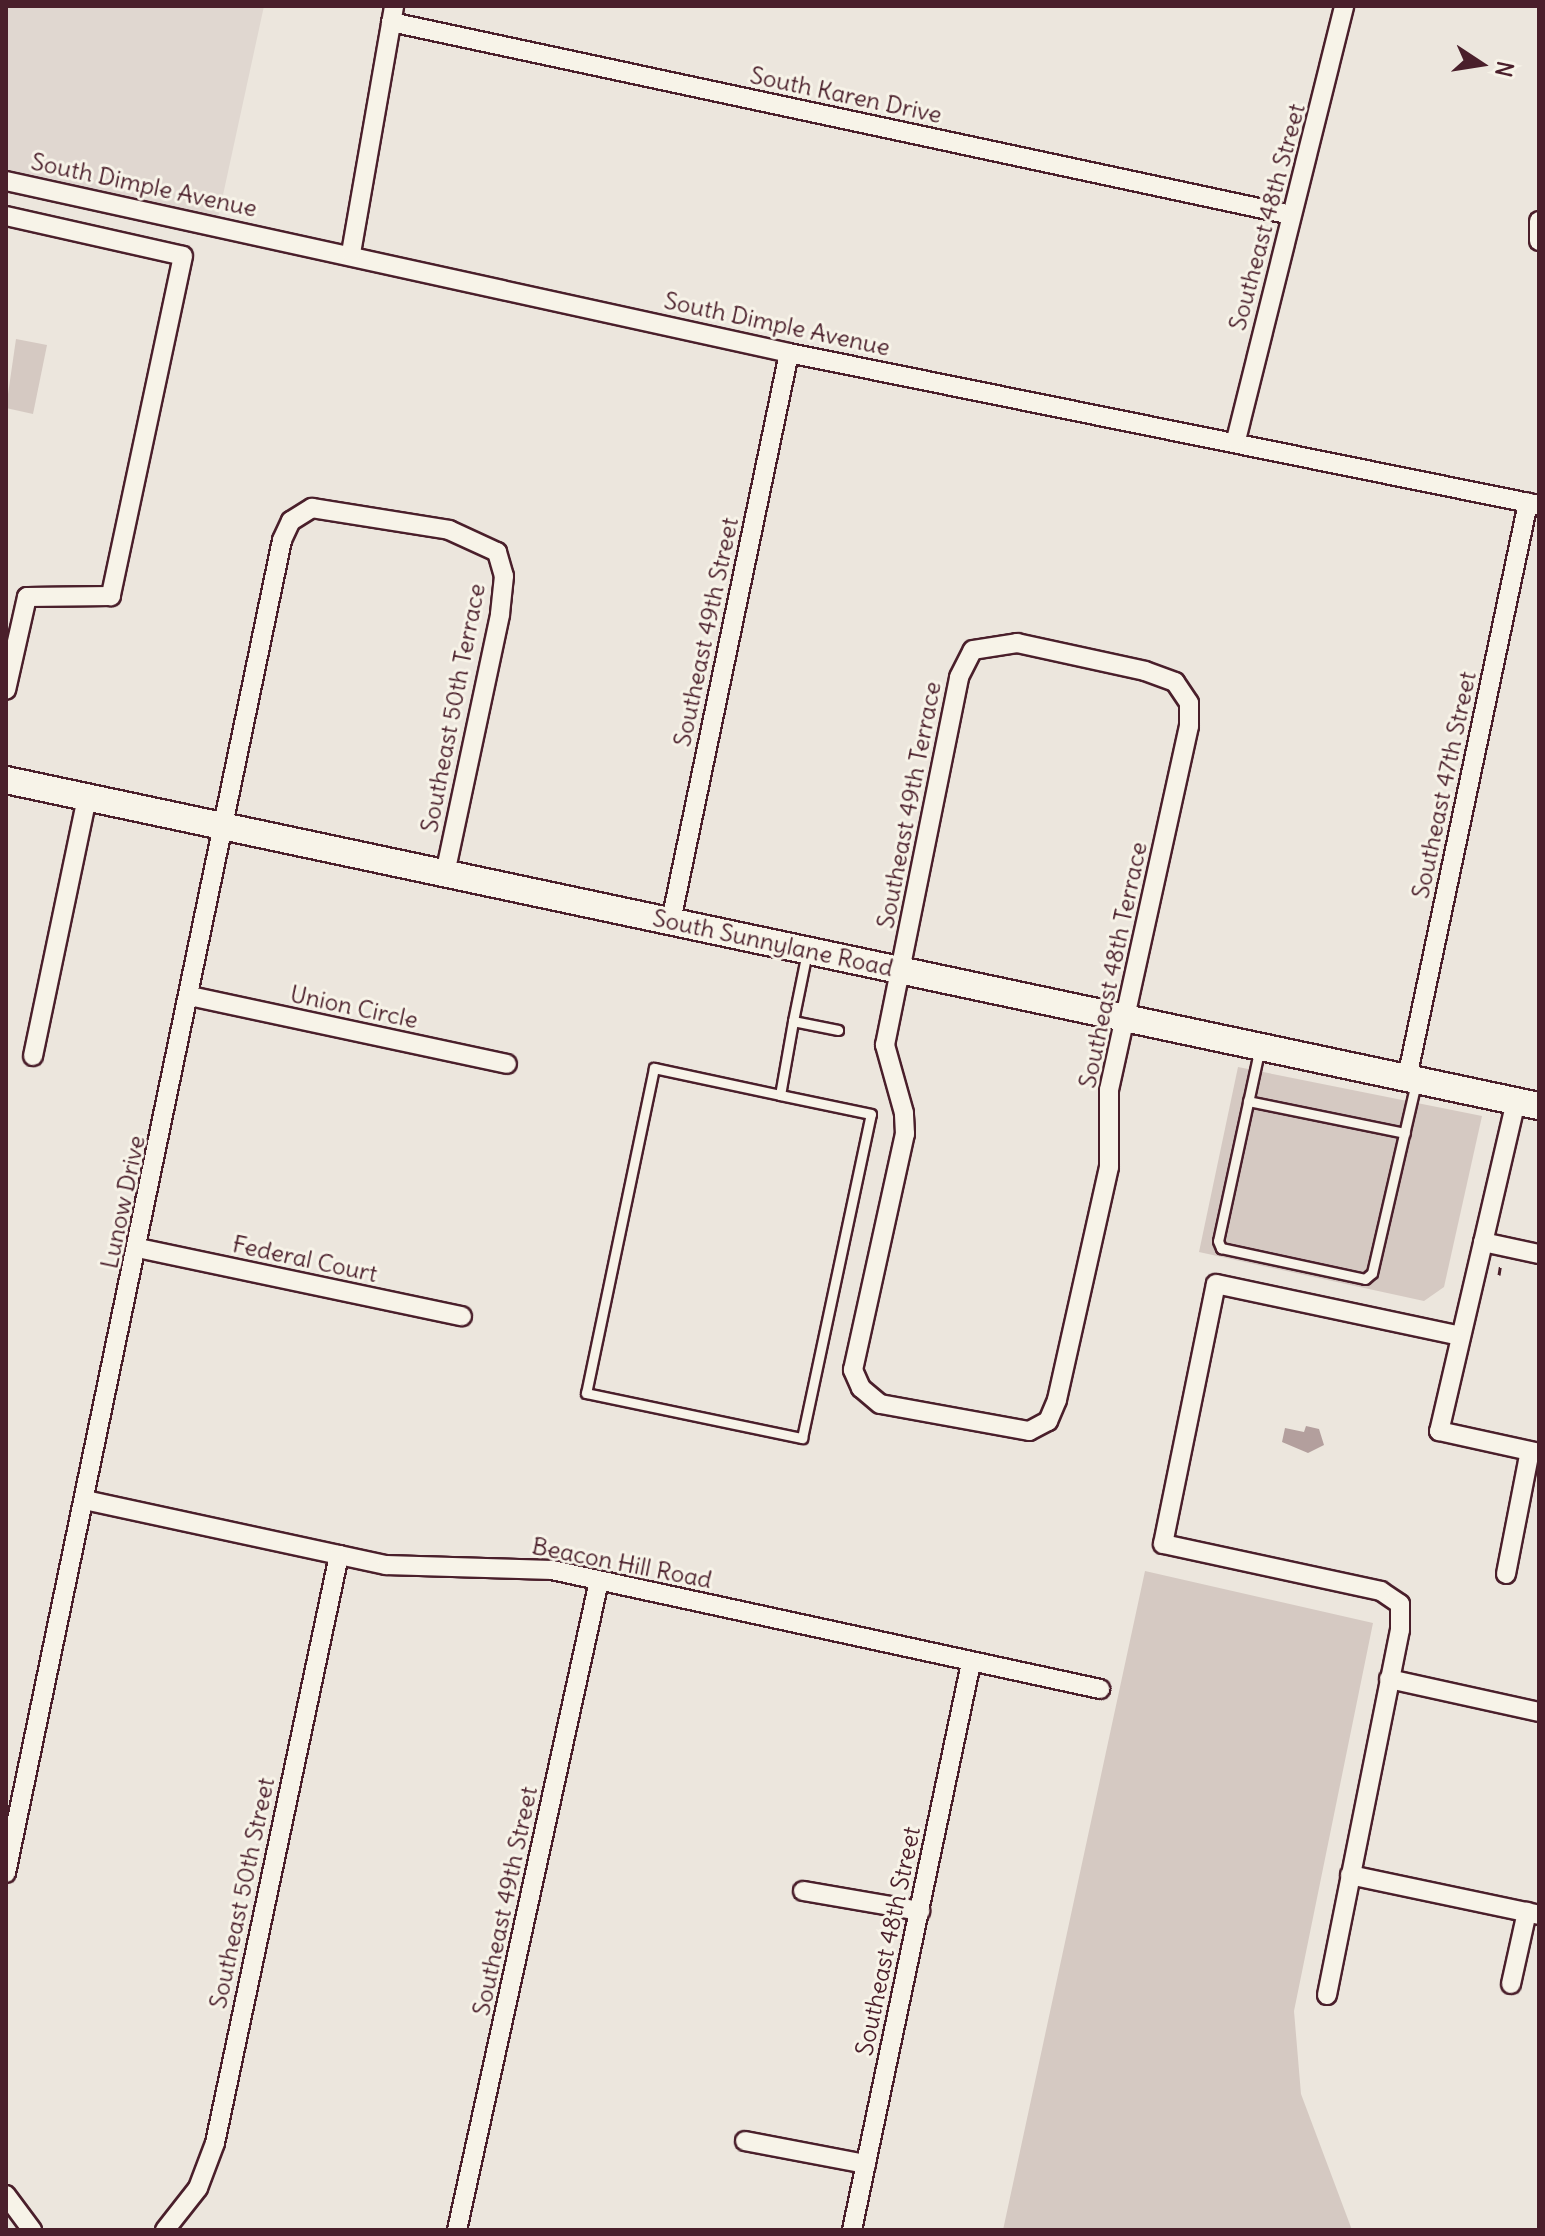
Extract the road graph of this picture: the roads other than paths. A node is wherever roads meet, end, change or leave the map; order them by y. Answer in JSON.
{"nodes":[{"id":1,"x":1344,"y":6,"type":"edge"},
{"id":2,"x":393,"y":14,"type":"edge"},
{"id":3,"x":6,"y":181,"type":"edge"},
{"id":4,"x":1291,"y":215,"type":"junction"},
{"id":5,"x":6,"y":216,"type":"edge"},
{"id":6,"x":1539,"y":221,"type":"edge"},
{"id":7,"x":1539,"y":241,"type":"edge"},
{"id":8,"x":351,"y":253,"type":"junction"},
{"id":9,"x":789,"y":353,"type":"junction"},
{"id":10,"x":1236,"y":440,"type":"junction"},
{"id":11,"x":1534,"y":504,"type":"edge"},
{"id":12,"x":282,"y":540,"type":"joint"},
{"id":13,"x":973,"y":650,"type":"joint"},
{"id":14,"x":6,"y":690,"type":"edge"},
{"id":15,"x":6,"y":780,"type":"edge"},
{"id":16,"x":87,"y":797,"type":"junction"},
{"id":17,"x":224,"y":826,"type":"junction"},
{"id":18,"x":445,"y":873,"type":"junction"},
{"id":19,"x":671,"y":921,"type":"junction"},
{"id":20,"x":808,"y":950,"type":"junction"},
{"id":21,"x":899,"y":970,"type":"junction"},
{"id":22,"x":190,"y":996,"type":"junction"},
{"id":23,"x":1126,"y":1018,"type":"junction"},
{"id":24,"x":793,"y":1021,"type":"junction"},
{"id":25,"x":838,"y":1030,"type":"dead end"},
{"id":26,"x":1260,"y":1046,"type":"junction"},
{"id":27,"x":33,"y":1056,"type":"dead end"},
{"id":28,"x":507,"y":1064,"type":"dead end"},
{"id":29,"x":1412,"y":1079,"type":"junction"},
{"id":30,"x":780,"y":1095,"type":"junction"},
{"id":31,"x":1248,"y":1101,"type":"junction"},
{"id":32,"x":1527,"y":1103,"type":"edge"},
{"id":33,"x":1405,"y":1133,"type":"junction"},
{"id":34,"x":1483,"y":1242,"type":"junction"},
{"id":35,"x":138,"y":1248,"type":"junction"},
{"id":36,"x":1539,"y":1254,"type":"edge"},
{"id":37,"x":462,"y":1316,"type":"dead end"},
{"id":38,"x":1460,"y":1336,"type":"junction"},
{"id":39,"x":953,"y":1420,"type":"joint"},
{"id":40,"x":1534,"y":1452,"type":"edge"},
{"id":41,"x":85,"y":1500,"type":"junction"},
{"id":42,"x":339,"y":1555,"type":"junction"},
{"id":43,"x":1506,"y":1574,"type":"dead end"},
{"id":44,"x":599,"y":1581,"type":"junction"},
{"id":45,"x":971,"y":1663,"type":"junction"},
{"id":46,"x":1389,"y":1679,"type":"junction"},
{"id":47,"x":1100,"y":1689,"type":"dead end"},
{"id":48,"x":1539,"y":1712,"type":"edge"},
{"id":49,"x":6,"y":1873,"type":"edge"},
{"id":50,"x":1350,"y":1875,"type":"junction"},
{"id":51,"x":803,"y":1891,"type":"dead end"},
{"id":52,"x":920,"y":1911,"type":"junction"},
{"id":53,"x":1533,"y":1913,"type":"edge"},
{"id":54,"x":1511,"y":1984,"type":"dead end"},
{"id":55,"x":1327,"y":1995,"type":"dead end"},
{"id":56,"x":745,"y":2141,"type":"dead end"},
{"id":57,"x":866,"y":2164,"type":"junction"},
{"id":58,"x":6,"y":2195,"type":"edge"},
{"id":59,"x":32,"y":2230,"type":"edge"},
{"id":60,"x":165,"y":2230,"type":"edge"},
{"id":61,"x":457,"y":2230,"type":"edge"},
{"id":62,"x":852,"y":2230,"type":"edge"}],
"edges":[{"from":1,"to":4,"type":"street","name":"Southeast 48th Street"},
{"from":2,"to":4,"type":"street","name":"South Karen Drive"},
{"from":2,"to":8,"type":"street"},
{"from":3,"to":8,"type":"street","name":"South Dimple Avenue"},
{"from":4,"to":10,"type":"street","name":"Southeast 48th Street"},
{"from":5,"to":14,"type":"street"},
{"from":6,"to":7,"type":"street"},
{"from":8,"to":9,"type":"street","name":"South Dimple Avenue"},
{"from":9,"to":10,"type":"street","name":"South Dimple Avenue"},
{"from":9,"to":19,"type":"street","name":"Southeast 49th Street"},
{"from":10,"to":11,"type":"street","name":"South Dimple Avenue"},
{"from":11,"to":29,"type":"street","name":"Southeast 47th Street"},
{"from":12,"to":17,"type":"street","name":"Lunow Drive"},
{"from":12,"to":18,"type":"street","name":"Southeast 50th Terrace"},
{"from":13,"to":21,"type":"street","name":"Southeast 49th Terrace"},
{"from":13,"to":23,"type":"street","name":"Southeast 48th Terrace"},
{"from":15,"to":16,"type":"main road","name":"South Sunnylane Road"},
{"from":16,"to":17,"type":"main road","name":"South Sunnylane Road"},
{"from":16,"to":27,"type":"street"},
{"from":17,"to":18,"type":"main road","name":"South Sunnylane Road"},
{"from":17,"to":22,"type":"street","name":"Lunow Drive"},
{"from":18,"to":19,"type":"main road","name":"South Sunnylane Road"},
{"from":19,"to":20,"type":"main road","name":"South Sunnylane Road"},
{"from":20,"to":21,"type":"main road","name":"South Sunnylane Road"},
{"from":20,"to":24,"type":"lane"},
{"from":21,"to":23,"type":"main road","name":"South Sunnylane Road"},
{"from":21,"to":39,"type":"street","name":"Southeast 49th Terrace"},
{"from":22,"to":28,"type":"street","name":"Union Circle"},
{"from":22,"to":35,"type":"street","name":"Lunow Drive"},
{"from":23,"to":26,"type":"main road","name":"South Sunnylane Road"},
{"from":23,"to":39,"type":"street","name":"Southeast 48th Terrace"},
{"from":24,"to":25,"type":"lane"},
{"from":24,"to":30,"type":"lane"},
{"from":26,"to":29,"type":"main road","name":"South Sunnylane Road"},
{"from":26,"to":31,"type":"lane"},
{"from":29,"to":32,"type":"main road","name":"South Sunnylane Road"},
{"from":29,"to":33,"type":"lane"},
{"from":30,"to":30,"type":"lane"},
{"from":31,"to":33,"type":"lane"},
{"from":31,"to":33,"type":"lane"},
{"from":32,"to":34,"type":"street"},
{"from":34,"to":36,"type":"street"},
{"from":34,"to":38,"type":"street"},
{"from":35,"to":37,"type":"street","name":"Federal Court"},
{"from":35,"to":41,"type":"street","name":"Lunow Drive"},
{"from":38,"to":40,"type":"street"},
{"from":38,"to":46,"type":"street"},
{"from":40,"to":43,"type":"street"},
{"from":41,"to":42,"type":"street","name":"Beacon Hill Road"},
{"from":41,"to":49,"type":"street","name":"Lunow Drive"},
{"from":42,"to":44,"type":"street","name":"Beacon Hill Road"},
{"from":42,"to":60,"type":"street","name":"Southeast 50th Street"},
{"from":44,"to":45,"type":"street","name":"Beacon Hill Road"},
{"from":44,"to":61,"type":"street","name":"Southeast 49th Street"},
{"from":45,"to":47,"type":"street","name":"Beacon Hill Road"},
{"from":45,"to":52,"type":"street","name":"Southeast 48th Street"},
{"from":46,"to":48,"type":"street"},
{"from":46,"to":50,"type":"street"},
{"from":50,"to":53,"type":"street"},
{"from":50,"to":55,"type":"street"},
{"from":51,"to":52,"type":"street"},
{"from":52,"to":57,"type":"street","name":"Southeast 48th Street"},
{"from":53,"to":54,"type":"street"},
{"from":56,"to":57,"type":"street"},
{"from":57,"to":62,"type":"street","name":"Southeast 48th Street"},
{"from":58,"to":59,"type":"street"}]}
